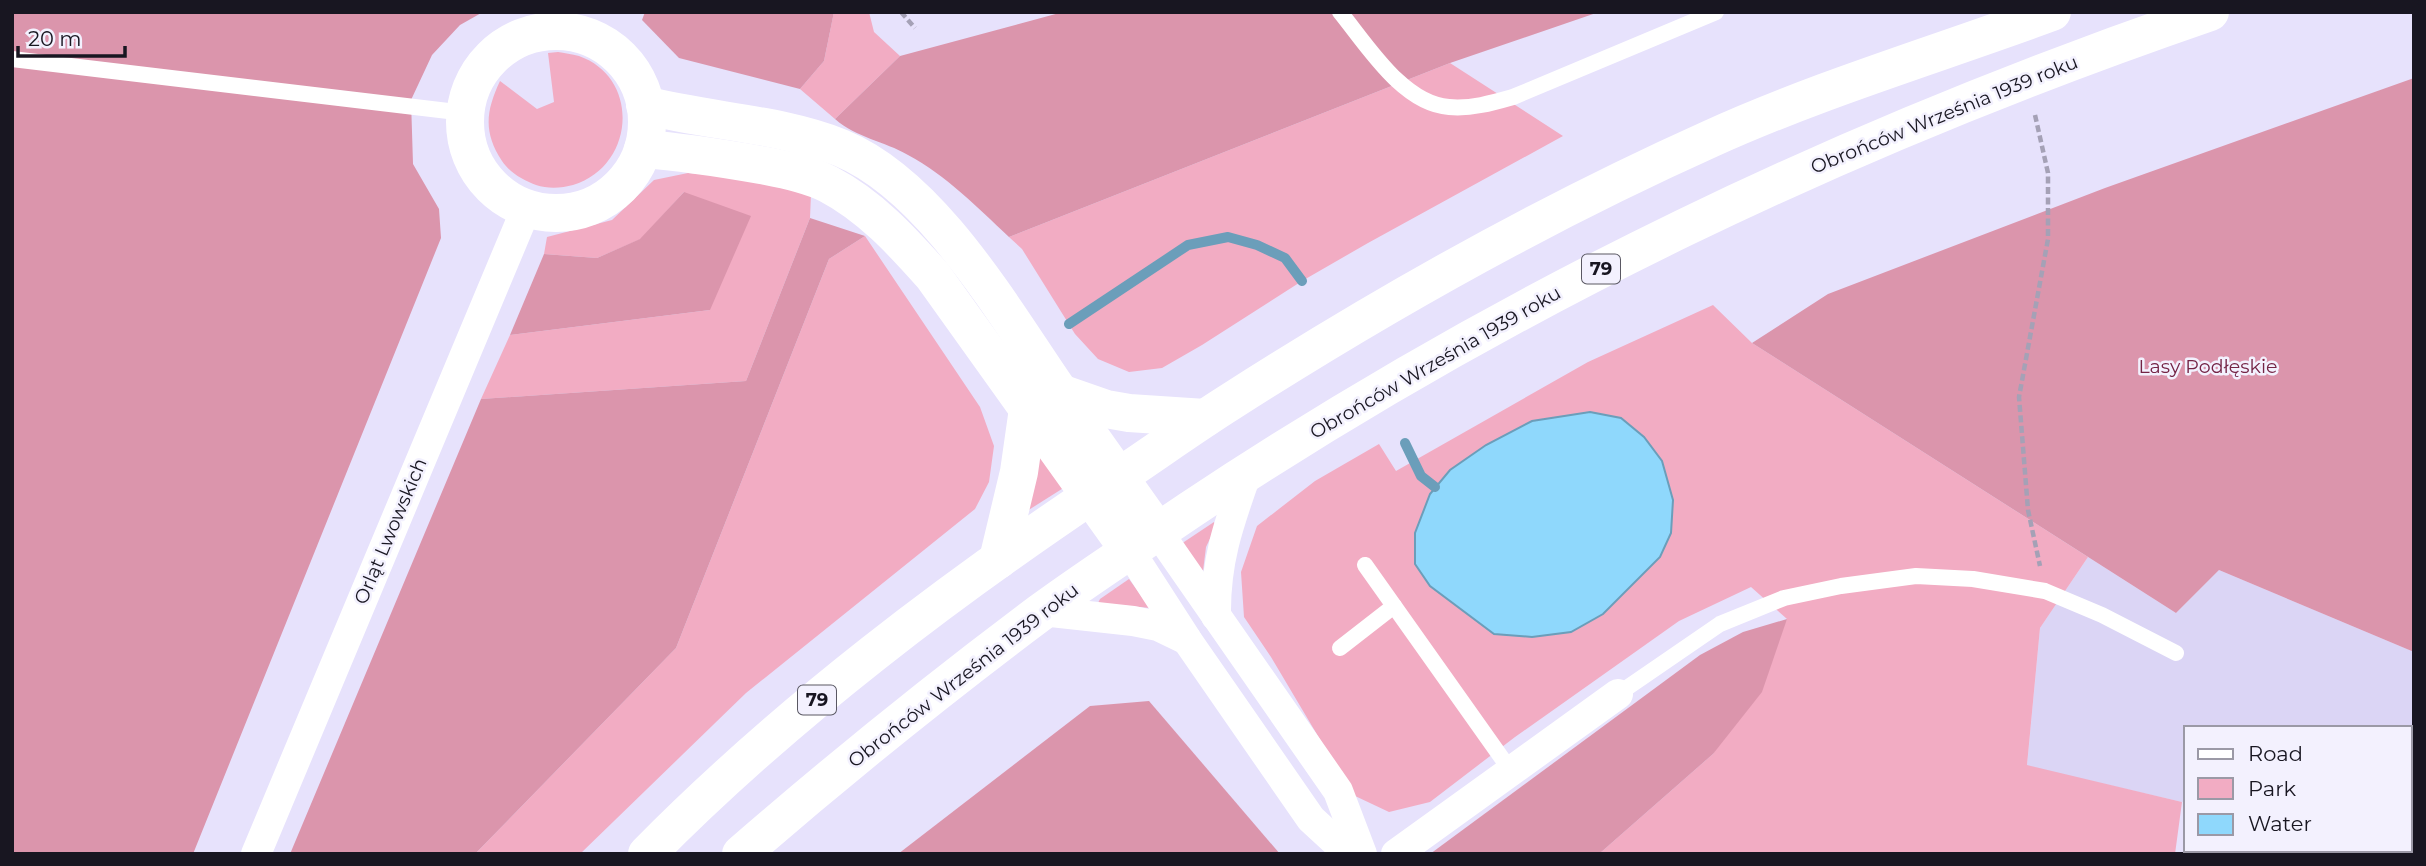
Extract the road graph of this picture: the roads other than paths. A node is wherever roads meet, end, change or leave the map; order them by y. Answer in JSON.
{"nodes":[{"id":1,"x":1340,"y":12,"type":"edge"},
{"id":2,"x":1716,"y":12,"type":"edge"},
{"id":3,"x":2052,"y":12,"type":"edge"},
{"id":4,"x":2210,"y":12,"type":"edge"},
{"id":5,"x":595,"y":25,"type":"edge"},
{"id":6,"x":12,"y":59,"type":"edge"},
{"id":7,"x":645,"y":105,"type":"junction"},
{"id":8,"x":465,"y":113,"type":"junction"},
{"id":9,"x":643,"y":149,"type":"junction"},
{"id":10,"x":526,"y":209,"type":"junction"},
{"id":11,"x":1044,"y":401,"type":"junction"},
{"id":12,"x":1205,"y":418,"type":"junction"},
{"id":13,"x":1247,"y":472,"type":"junction"},
{"id":14,"x":1105,"y":486,"type":"junction"},
{"id":15,"x":1143,"y":541,"type":"junction"},
{"id":16,"x":998,"y":560,"type":"junction"},
{"id":17,"x":1365,"y":565,"type":"dead end"},
{"id":18,"x":1394,"y":606,"type":"junction"},
{"id":19,"x":1042,"y":611,"type":"junction"},
{"id":20,"x":1216,"y":616,"type":"junction"},
{"id":21,"x":1187,"y":640,"type":"junction"},
{"id":22,"x":1340,"y":649,"type":"dead end"},
{"id":23,"x":2176,"y":653,"type":"dead end"},
{"id":24,"x":1618,"y":694,"type":"joint"},
{"id":25,"x":1511,"y":771,"type":"junction"},
{"id":26,"x":256,"y":854,"type":"edge"},
{"id":27,"x":647,"y":854,"type":"edge"},
{"id":28,"x":741,"y":854,"type":"edge"},
{"id":29,"x":1349,"y":854,"type":"edge"},
{"id":30,"x":1362,"y":854,"type":"edge"},
{"id":31,"x":1396,"y":854,"type":"edge"}],
"edges":[{"from":1,"to":2,"type":"lane"},
{"from":3,"to":12,"type":"main road","number":"79"},
{"from":4,"to":13,"type":"main road","name":"Obrońców Września 1939 roku","number":"79"},
{"from":5,"to":7,"type":"main road"},
{"from":5,"to":8,"type":"main road"},
{"from":6,"to":8,"type":"lane"},
{"from":7,"to":9,"type":"main road"},
{"from":7,"to":11,"type":"main road"},
{"from":8,"to":10,"type":"main road"},
{"from":9,"to":10,"type":"main road"},
{"from":9,"to":11,"type":"main road"},
{"from":10,"to":26,"type":"street","name":"Orląt Lwowskich"},
{"from":11,"to":12,"type":"main road"},
{"from":11,"to":14,"type":"main road"},
{"from":11,"to":16,"type":"main road"},
{"from":12,"to":14,"type":"main road","number":"79"},
{"from":13,"to":15,"type":"main road","name":"Obrońców Września 1939 roku","number":"79"},
{"from":13,"to":20,"type":"street"},
{"from":14,"to":15,"type":"main road"},
{"from":14,"to":16,"type":"main road","number":"79"},
{"from":15,"to":19,"type":"main road","name":"Obrońców Września 1939 roku","number":"79"},
{"from":15,"to":20,"type":"street"},
{"from":15,"to":21,"type":"street"},
{"from":16,"to":27,"type":"main road","number":"79"},
{"from":17,"to":18,"type":"lane"},
{"from":18,"to":22,"type":"lane"},
{"from":18,"to":25,"type":"lane"},
{"from":19,"to":21,"type":"street"},
{"from":19,"to":28,"type":"main road","name":"Obrońców Września 1939 roku","number":"79"},
{"from":20,"to":30,"type":"street"},
{"from":21,"to":29,"type":"street"},
{"from":23,"to":24,"type":"lane"},
{"from":24,"to":25,"type":"street"},
{"from":25,"to":31,"type":"street"}]}
